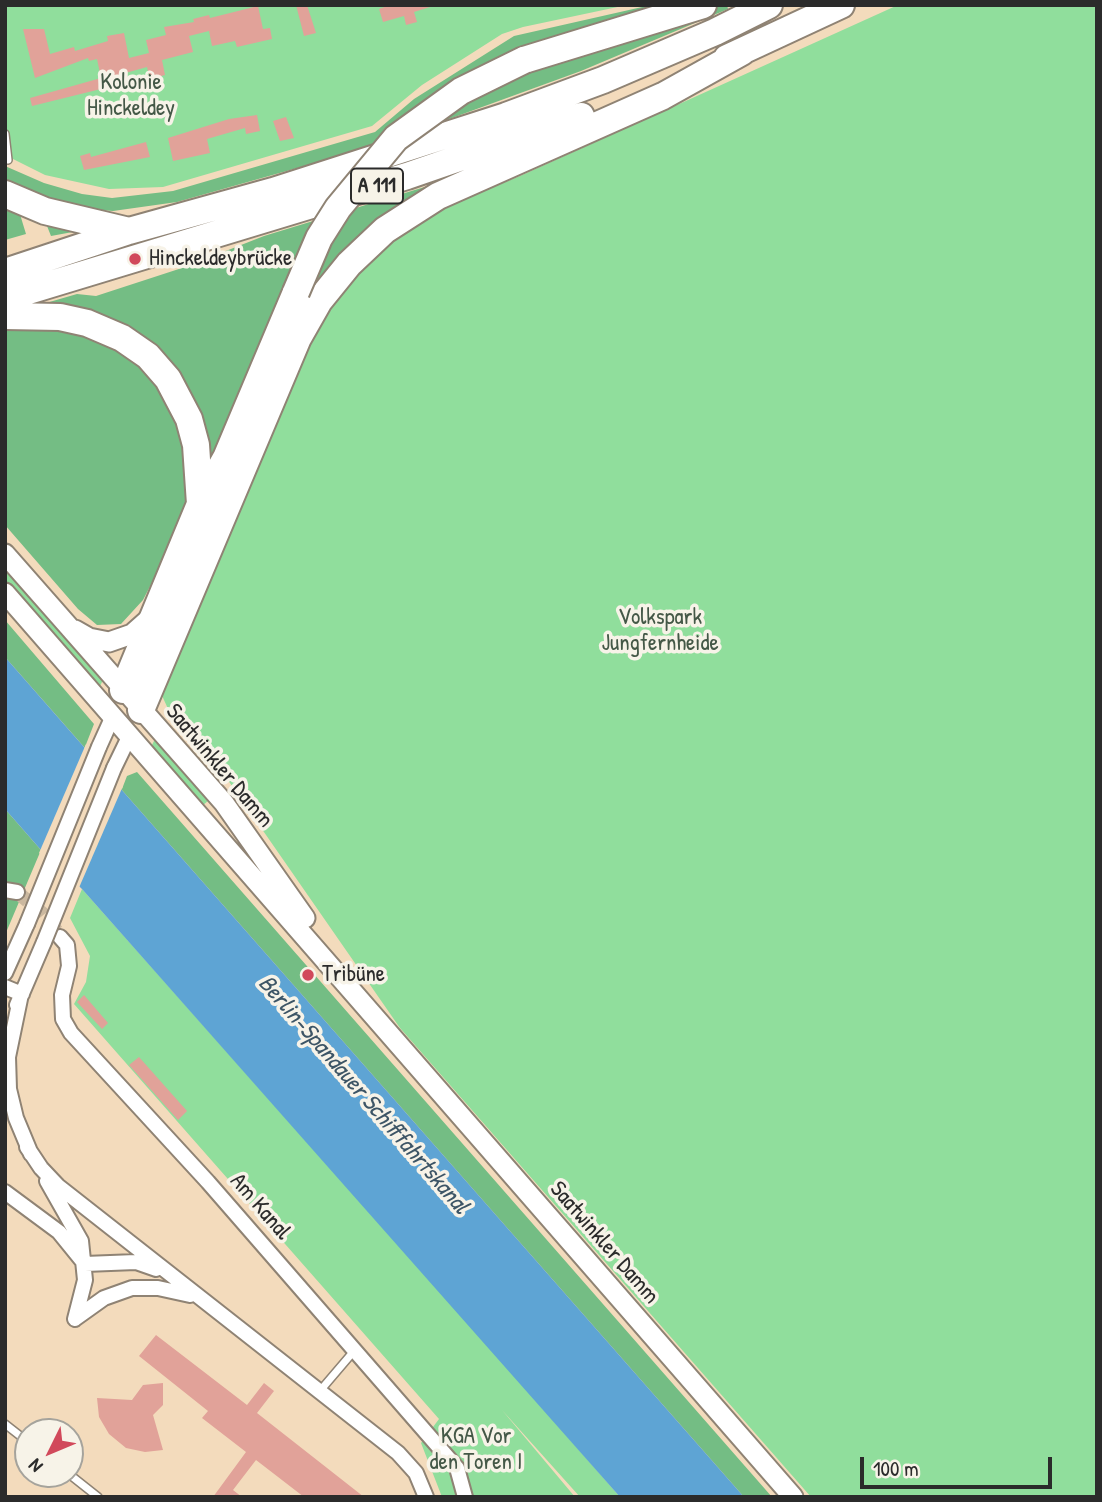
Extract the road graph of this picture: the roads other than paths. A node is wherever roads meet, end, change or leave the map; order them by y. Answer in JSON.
{"nodes":[{"id":1,"x":704,"y":5,"type":"edge"},
{"id":2,"x":769,"y":5,"type":"edge"},
{"id":3,"x":841,"y":5,"type":"edge"},
{"id":4,"x":742,"y":52,"type":"junction"},
{"id":5,"x":5,"y":134,"type":"edge"},
{"id":6,"x":8,"y":160,"type":"dead end"},
{"id":7,"x":5,"y":194,"type":"edge"},
{"id":8,"x":129,"y":232,"type":"junction"},
{"id":9,"x":5,"y":272,"type":"edge"},
{"id":10,"x":5,"y":298,"type":"edge"},
{"id":11,"x":5,"y":316,"type":"edge"},
{"id":12,"x":200,"y":504,"type":"junction"},
{"id":13,"x":5,"y":554,"type":"edge"},
{"id":14,"x":5,"y":593,"type":"edge"},
{"id":15,"x":158,"y":611,"type":"junction"},
{"id":16,"x":68,"y":626,"type":"junction"},
{"id":17,"x":123,"y":690,"type":"junction"},
{"id":18,"x":141,"y":710,"type":"junction"},
{"id":19,"x":113,"y":716,"type":"junction"},
{"id":20,"x":130,"y":735,"type":"junction"},
{"id":21,"x":224,"y":803,"type":"junction"},
{"id":22,"x":206,"y":819,"type":"junction"},
{"id":23,"x":60,"y":937,"type":"tunnel mouth"},
{"id":24,"x":5,"y":973,"type":"edge"},
{"id":25,"x":5,"y":988,"type":"edge"},
{"id":26,"x":21,"y":996,"type":"junction"},
{"id":27,"x":378,"y":1022,"type":"junction"},
{"id":28,"x":5,"y":1034,"type":"edge"},
{"id":29,"x":27,"y":1147,"type":"junction"},
{"id":30,"x":5,"y":1192,"type":"edge"},
{"id":31,"x":85,"y":1264,"type":"junction"},
{"id":32,"x":173,"y":1278,"type":"junction"},
{"id":33,"x":212,"y":1307,"type":"junction"},
{"id":34,"x":354,"y":1351,"type":"junction"},
{"id":35,"x":319,"y":1392,"type":"junction"},
{"id":36,"x":84,"y":1486,"type":"edge"},
{"id":37,"x":98,"y":1497,"type":"edge"},
{"id":38,"x":426,"y":1497,"type":"edge"},
{"id":39,"x":465,"y":1497,"type":"edge"},
{"id":40,"x":793,"y":1497,"type":"edge"}],
"edges":[{"from":1,"to":12,"type":"highway","bridge":true},
{"from":2,"to":8,"type":"highway","number":"A 111"},
{"from":3,"to":4,"type":"highway","number":"A 111"},
{"from":4,"to":10,"type":"highway","number":"A 111"},
{"from":4,"to":18,"type":"highway"},
{"from":5,"to":6,"type":"lane"},
{"from":7,"to":8,"type":"highway"},
{"from":8,"to":9,"type":"highway","number":"A 111"},
{"from":11,"to":12,"type":"highway"},
{"from":12,"to":15,"type":"highway"},
{"from":13,"to":16,"type":"main road","name":"Saatwinkler Damm"},
{"from":14,"to":19,"type":"main road","name":"Saatwinkler Damm"},
{"from":15,"to":16,"type":"main road"},
{"from":15,"to":17,"type":"highway"},
{"from":16,"to":17,"type":"main road","name":"Saatwinkler Damm"},
{"from":17,"to":18,"type":"main road","name":"Saatwinkler Damm"},
{"from":17,"to":19,"type":"main road"},
{"from":18,"to":20,"type":"main road"},
{"from":18,"to":21,"type":"main road","name":"Saatwinkler Damm"},
{"from":19,"to":20,"type":"main road","name":"Saatwinkler Damm"},
{"from":19,"to":24,"type":"street","bridge":true},
{"from":20,"to":22,"type":"main road","name":"Saatwinkler Damm"},
{"from":20,"to":26,"type":"street","bridge":true},
{"from":21,"to":22,"type":"main road"},
{"from":21,"to":27,"type":"main road","name":"Saatwinkler Damm"},
{"from":22,"to":27,"type":"main road","name":"Saatwinkler Damm"},
{"from":23,"to":34,"type":"street","name":"Am Kanal"},
{"from":25,"to":26,"type":"street"},
{"from":26,"to":28,"type":"street"},
{"from":26,"to":29,"type":"street"},
{"from":27,"to":40,"type":"main road","name":"Saatwinkler Damm"},
{"from":29,"to":31,"type":"street"},
{"from":29,"to":32,"type":"street"},
{"from":30,"to":31,"type":"street"},
{"from":31,"to":32,"type":"street"},
{"from":31,"to":33,"type":"street"},
{"from":32,"to":33,"type":"street"},
{"from":33,"to":35,"type":"street"},
{"from":34,"to":35,"type":"lane"},
{"from":34,"to":39,"type":"street","name":"Am Kanal"},
{"from":35,"to":38,"type":"street"},
{"from":36,"to":37,"type":"lane"}]}
